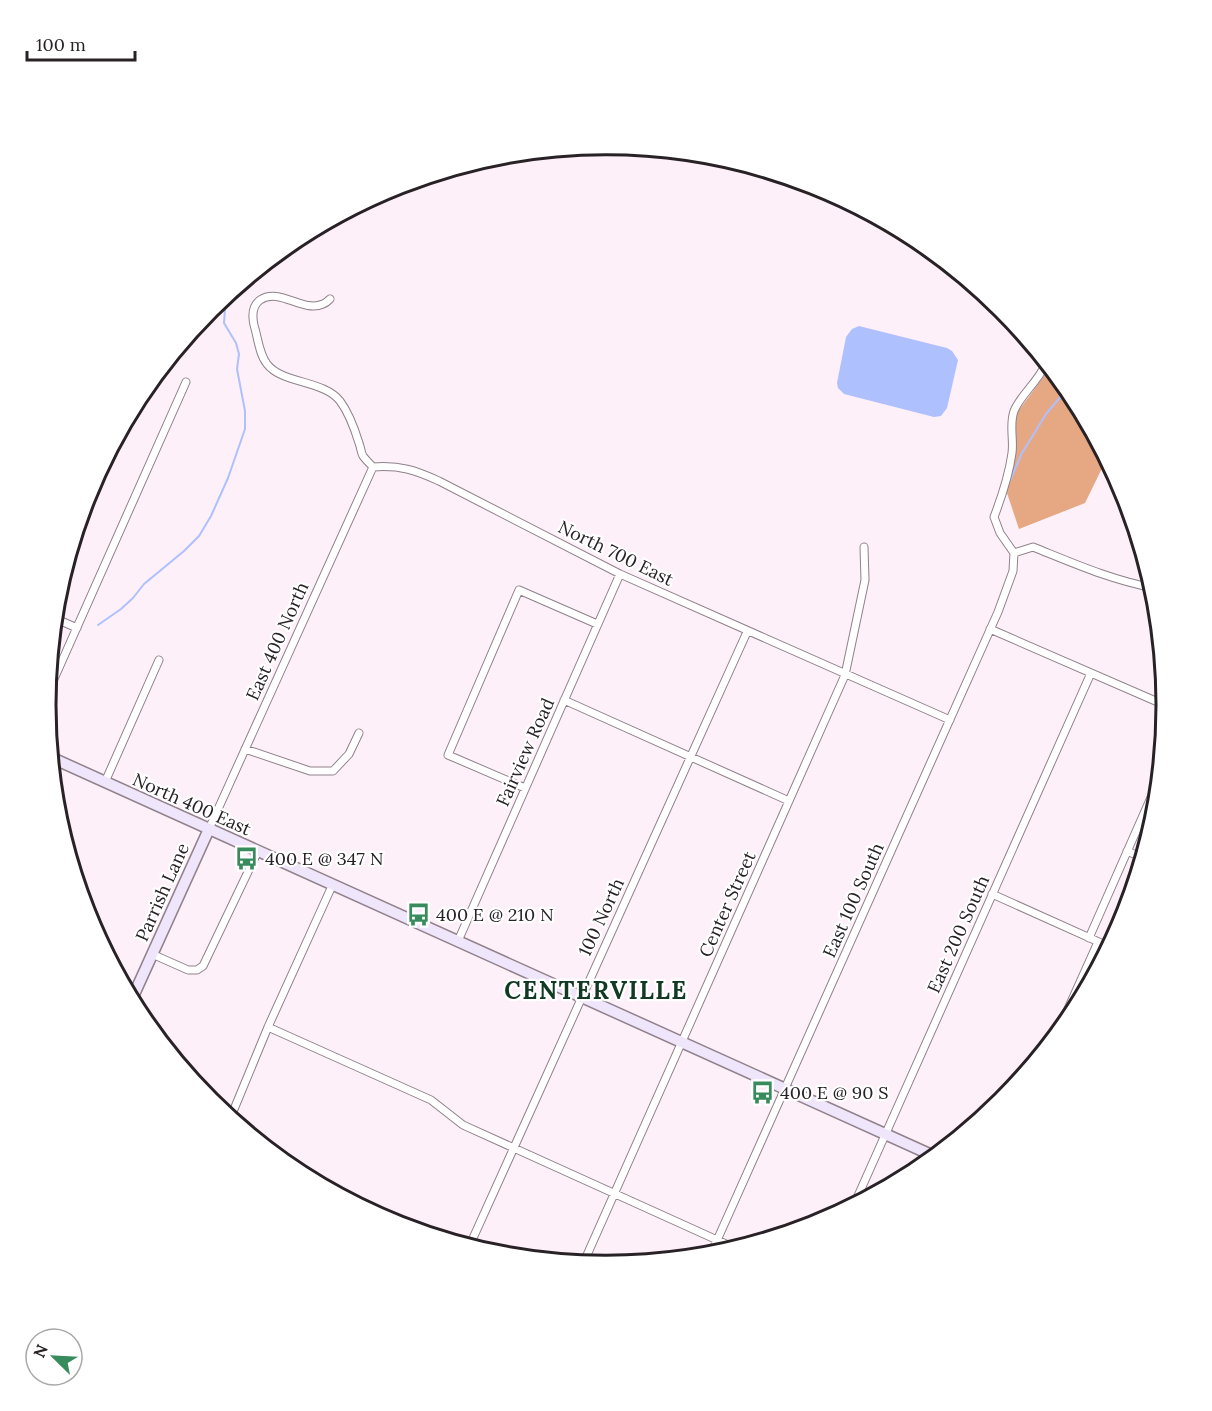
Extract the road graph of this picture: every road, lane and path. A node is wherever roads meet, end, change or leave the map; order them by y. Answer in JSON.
{"nodes":[{"id":1,"x":330,"y":299,"type":"dead end"},
{"id":2,"x":1043,"y":370,"type":"edge"},
{"id":3,"x":186,"y":382,"type":"dead end"},
{"id":4,"x":373,"y":467,"type":"junction"},
{"id":5,"x":864,"y":547,"type":"dead end"},
{"id":6,"x":1014,"y":553,"type":"junction"},
{"id":7,"x":620,"y":574,"type":"junction"},
{"id":8,"x":1143,"y":586,"type":"edge"},
{"id":9,"x":62,"y":622,"type":"edge"},
{"id":10,"x":597,"y":624,"type":"junction"},
{"id":11,"x":77,"y":628,"type":"junction"},
{"id":12,"x":990,"y":629,"type":"junction"},
{"id":13,"x":747,"y":632,"type":"junction"},
{"id":14,"x":159,"y":660,"type":"dead end"},
{"id":15,"x":57,"y":673,"type":"edge"},
{"id":16,"x":1091,"y":673,"type":"junction"},
{"id":17,"x":845,"y":675,"type":"junction"},
{"id":18,"x":564,"y":700,"type":"junction"},
{"id":19,"x":1156,"y":701,"type":"edge"},
{"id":20,"x":950,"y":720,"type":"junction"},
{"id":21,"x":360,"y":733,"type":"dead end"},
{"id":22,"x":245,"y":749,"type":"junction"},
{"id":23,"x":690,"y":757,"type":"junction"},
{"id":24,"x":59,"y":761,"type":"edge"},
{"id":25,"x":105,"y":782,"type":"junction"},
{"id":26,"x":525,"y":788,"type":"junction"},
{"id":27,"x":789,"y":801,"type":"junction"},
{"id":28,"x":1147,"y":806,"type":"edge"},
{"id":29,"x":209,"y":829,"type":"junction"},
{"id":30,"x":258,"y":851,"type":"junction"},
{"id":31,"x":1127,"y":851,"type":"junction"},
{"id":32,"x":1136,"y":855,"type":"edge"},
{"id":33,"x":332,"y":886,"type":"junction"},
{"id":34,"x":992,"y":894,"type":"junction"},
{"id":35,"x":1089,"y":938,"type":"junction"},
{"id":36,"x":458,"y":941,"type":"junction"},
{"id":37,"x":1098,"y":942,"type":"junction"},
{"id":38,"x":1102,"y":944,"type":"edge"},
{"id":39,"x":152,"y":954,"type":"junction"},
{"id":40,"x":135,"y":991,"type":"edge"},
{"id":41,"x":1074,"y":995,"type":"edge"},
{"id":42,"x":581,"y":997,"type":"junction"},
{"id":43,"x":268,"y":1027,"type":"junction"},
{"id":44,"x":682,"y":1043,"type":"junction"},
{"id":45,"x":785,"y":1089,"type":"junction"},
{"id":46,"x":234,"y":1110,"type":"edge"},
{"id":47,"x":885,"y":1134,"type":"junction"},
{"id":48,"x":513,"y":1148,"type":"junction"},
{"id":49,"x":926,"y":1153,"type":"edge"},
{"id":50,"x":614,"y":1194,"type":"junction"},
{"id":51,"x":859,"y":1194,"type":"edge"},
{"id":52,"x":473,"y":1239,"type":"edge"},
{"id":53,"x":717,"y":1240,"type":"junction"},
{"id":54,"x":723,"y":1243,"type":"edge"},
{"id":55,"x":715,"y":1245,"type":"edge"},
{"id":56,"x":587,"y":1255,"type":"edge"}],
"edges":[{"from":1,"to":4,"type":"street"},
{"from":2,"to":6,"type":"street"},
{"from":3,"to":11,"type":"street"},
{"from":4,"to":7,"type":"street","name":"North 700 East"},
{"from":4,"to":22,"type":"street","name":"East 400 North"},
{"from":5,"to":17,"type":"street","name":"Center Street"},
{"from":6,"to":8,"type":"street"},
{"from":6,"to":12,"type":"street","name":"East 100 South"},
{"from":7,"to":10,"type":"street","name":"Fairview Road"},
{"from":7,"to":13,"type":"street","name":"North 700 East"},
{"from":9,"to":11,"type":"street"},
{"from":10,"to":18,"type":"street","name":"Fairview Road"},
{"from":10,"to":26,"type":"street"},
{"from":11,"to":15,"type":"street"},
{"from":12,"to":16,"type":"street"},
{"from":12,"to":20,"type":"street","name":"East 100 South"},
{"from":13,"to":17,"type":"street","name":"North 700 East"},
{"from":13,"to":23,"type":"street","name":"100 North"},
{"from":14,"to":25,"type":"street"},
{"from":16,"to":19,"type":"street"},
{"from":16,"to":34,"type":"street","name":"East 200 South"},
{"from":17,"to":20,"type":"street","name":"North 700 East"},
{"from":17,"to":27,"type":"street","name":"Center Street"},
{"from":18,"to":23,"type":"street"},
{"from":18,"to":26,"type":"street","name":"Fairview Road"},
{"from":20,"to":45,"type":"street","name":"East 100 South"},
{"from":21,"to":22,"type":"street"},
{"from":22,"to":29,"type":"street","name":"East 400 North"},
{"from":23,"to":27,"type":"street"},
{"from":23,"to":42,"type":"street","name":"100 North"},
{"from":24,"to":25,"type":"street","name":"North 400 East"},
{"from":25,"to":29,"type":"street","name":"North 400 East"},
{"from":26,"to":36,"type":"street","name":"Fairview Road"},
{"from":27,"to":44,"type":"street","name":"Center Street"},
{"from":28,"to":31,"type":"street"},
{"from":29,"to":30,"type":"street","name":"North 400 East"},
{"from":29,"to":39,"type":"street","name":"Parrish Lane"},
{"from":30,"to":33,"type":"street","name":"North 400 East"},
{"from":30,"to":39,"type":"street"},
{"from":31,"to":32,"type":"street"},
{"from":31,"to":35,"type":"street"},
{"from":33,"to":36,"type":"street","name":"North 400 East"},
{"from":33,"to":43,"type":"street"},
{"from":34,"to":35,"type":"street"},
{"from":34,"to":47,"type":"street","name":"East 200 South"},
{"from":35,"to":37,"type":"street"},
{"from":36,"to":42,"type":"street","name":"North 400 East"},
{"from":37,"to":38,"type":"street"},
{"from":37,"to":41,"type":"street"},
{"from":39,"to":40,"type":"street","name":"Parrish Lane"},
{"from":42,"to":44,"type":"street","name":"North 400 East"},
{"from":42,"to":48,"type":"street","name":"100 North"},
{"from":43,"to":46,"type":"street"},
{"from":43,"to":48,"type":"street"},
{"from":44,"to":45,"type":"street","name":"North 400 East"},
{"from":44,"to":50,"type":"street","name":"Center Street"},
{"from":45,"to":47,"type":"street","name":"North 400 East"},
{"from":45,"to":53,"type":"street","name":"East 100 South"},
{"from":47,"to":49,"type":"street","name":"North 400 East"},
{"from":47,"to":51,"type":"street","name":"East 200 South"},
{"from":48,"to":50,"type":"street"},
{"from":48,"to":52,"type":"street","name":"100 North"},
{"from":50,"to":53,"type":"street"},
{"from":50,"to":56,"type":"street","name":"Center Street"},
{"from":53,"to":54,"type":"street"},
{"from":53,"to":55,"type":"street","name":"East 100 South"}]}
